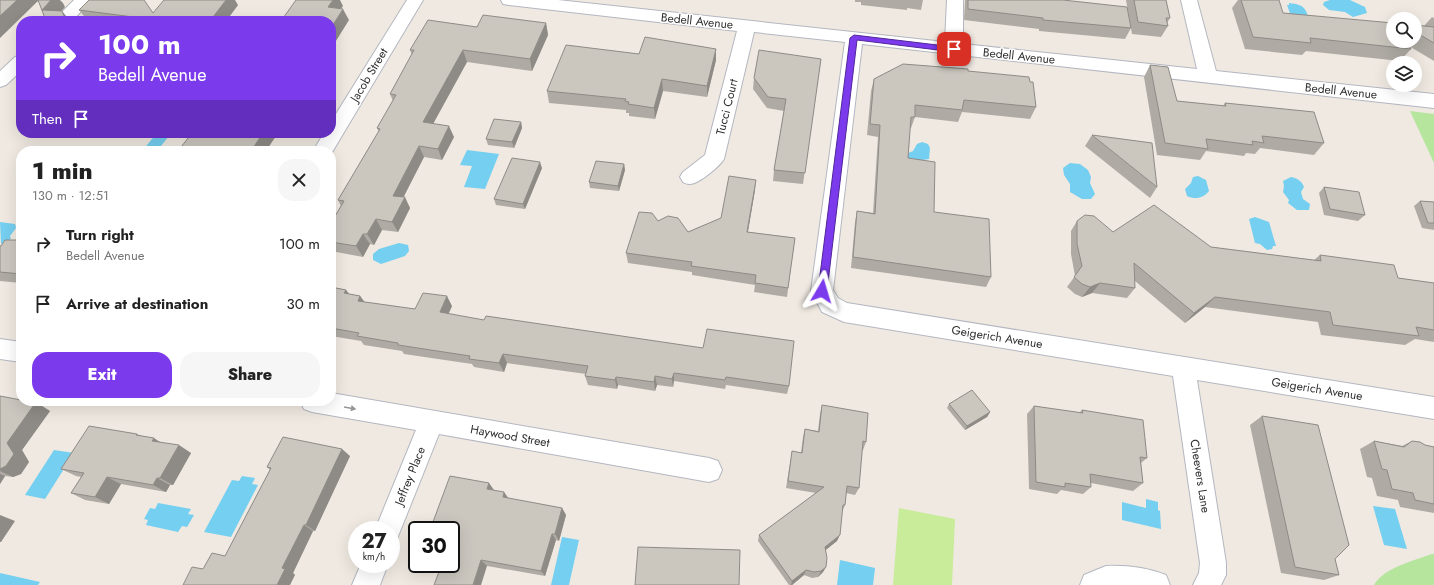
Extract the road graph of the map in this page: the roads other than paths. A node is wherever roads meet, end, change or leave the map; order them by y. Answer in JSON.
{"nodes":[{"id":1,"x":84,"y":0,"type":"edge"},
{"id":2,"x":415,"y":0,"type":"edge"},
{"id":3,"x":509,"y":0,"type":"edge"},
{"id":4,"x":954,"y":0,"type":"edge"},
{"id":5,"x":1189,"y":0,"type":"edge"},
{"id":6,"x":67,"y":16,"type":"edge"},
{"id":7,"x":747,"y":26,"type":"junction"},
{"id":8,"x":854,"y":38,"type":"junction"},
{"id":9,"x":954,"y":49,"type":"junction"},
{"id":10,"x":16,"y":66,"type":"edge"},
{"id":11,"x":1208,"y":76,"type":"junction"},
{"id":12,"x":0,"y":81,"type":"edge"},
{"id":13,"x":1434,"y":101,"type":"edge"},
{"id":14,"x":336,"y":130,"type":"edge"},
{"id":15,"x":690,"y":177,"type":"dead end"},
{"id":16,"x":0,"y":349,"type":"edge"},
{"id":17,"x":16,"y":351,"type":"edge"},
{"id":18,"x":1183,"y":367,"type":"junction"},
{"id":19,"x":336,"y":405,"type":"edge"},
{"id":20,"x":1434,"y":408,"type":"edge"},
{"id":21,"x":432,"y":422,"type":"junction"},
{"id":22,"x":709,"y":470,"type":"dead end"},
{"id":23,"x":392,"y":521,"type":"edge"},
{"id":24,"x":371,"y":573,"type":"edge"},
{"id":25,"x":366,"y":585,"type":"edge"},
{"id":26,"x":1094,"y":585,"type":"edge"},
{"id":27,"x":1156,"y":585,"type":"edge"},
{"id":28,"x":1207,"y":585,"type":"edge"}],
"edges":[{"from":1,"to":6,"type":"street"},
{"from":2,"to":14,"type":"street","name":"Jacob Street"},
{"from":3,"to":7,"type":"street","name":"Bedell Avenue"},
{"from":4,"to":9,"type":"street"},
{"from":5,"to":11,"type":"street"},
{"from":7,"to":8,"type":"street","name":"Bedell Avenue"},
{"from":7,"to":15,"type":"street","name":"Tucci Court"},
{"from":8,"to":9,"type":"street","name":"Bedell Avenue"},
{"from":8,"to":18,"type":"street","name":"Geigerich Avenue"},
{"from":9,"to":11,"type":"street","name":"Bedell Avenue"},
{"from":10,"to":12,"type":"street"},
{"from":11,"to":13,"type":"street","name":"Bedell Avenue"},
{"from":16,"to":17,"type":"street"},
{"from":18,"to":20,"type":"street","name":"Geigerich Avenue"},
{"from":18,"to":28,"type":"street","name":"Cheevers Lane"},
{"from":19,"to":21,"type":"street","name":"Haywood Street","one_way":true},
{"from":21,"to":22,"type":"street","name":"Haywood Street"},
{"from":21,"to":23,"type":"street","name":"Jeffrey Place"},
{"from":24,"to":25,"type":"street"},
{"from":26,"to":27,"type":"street"}]}
